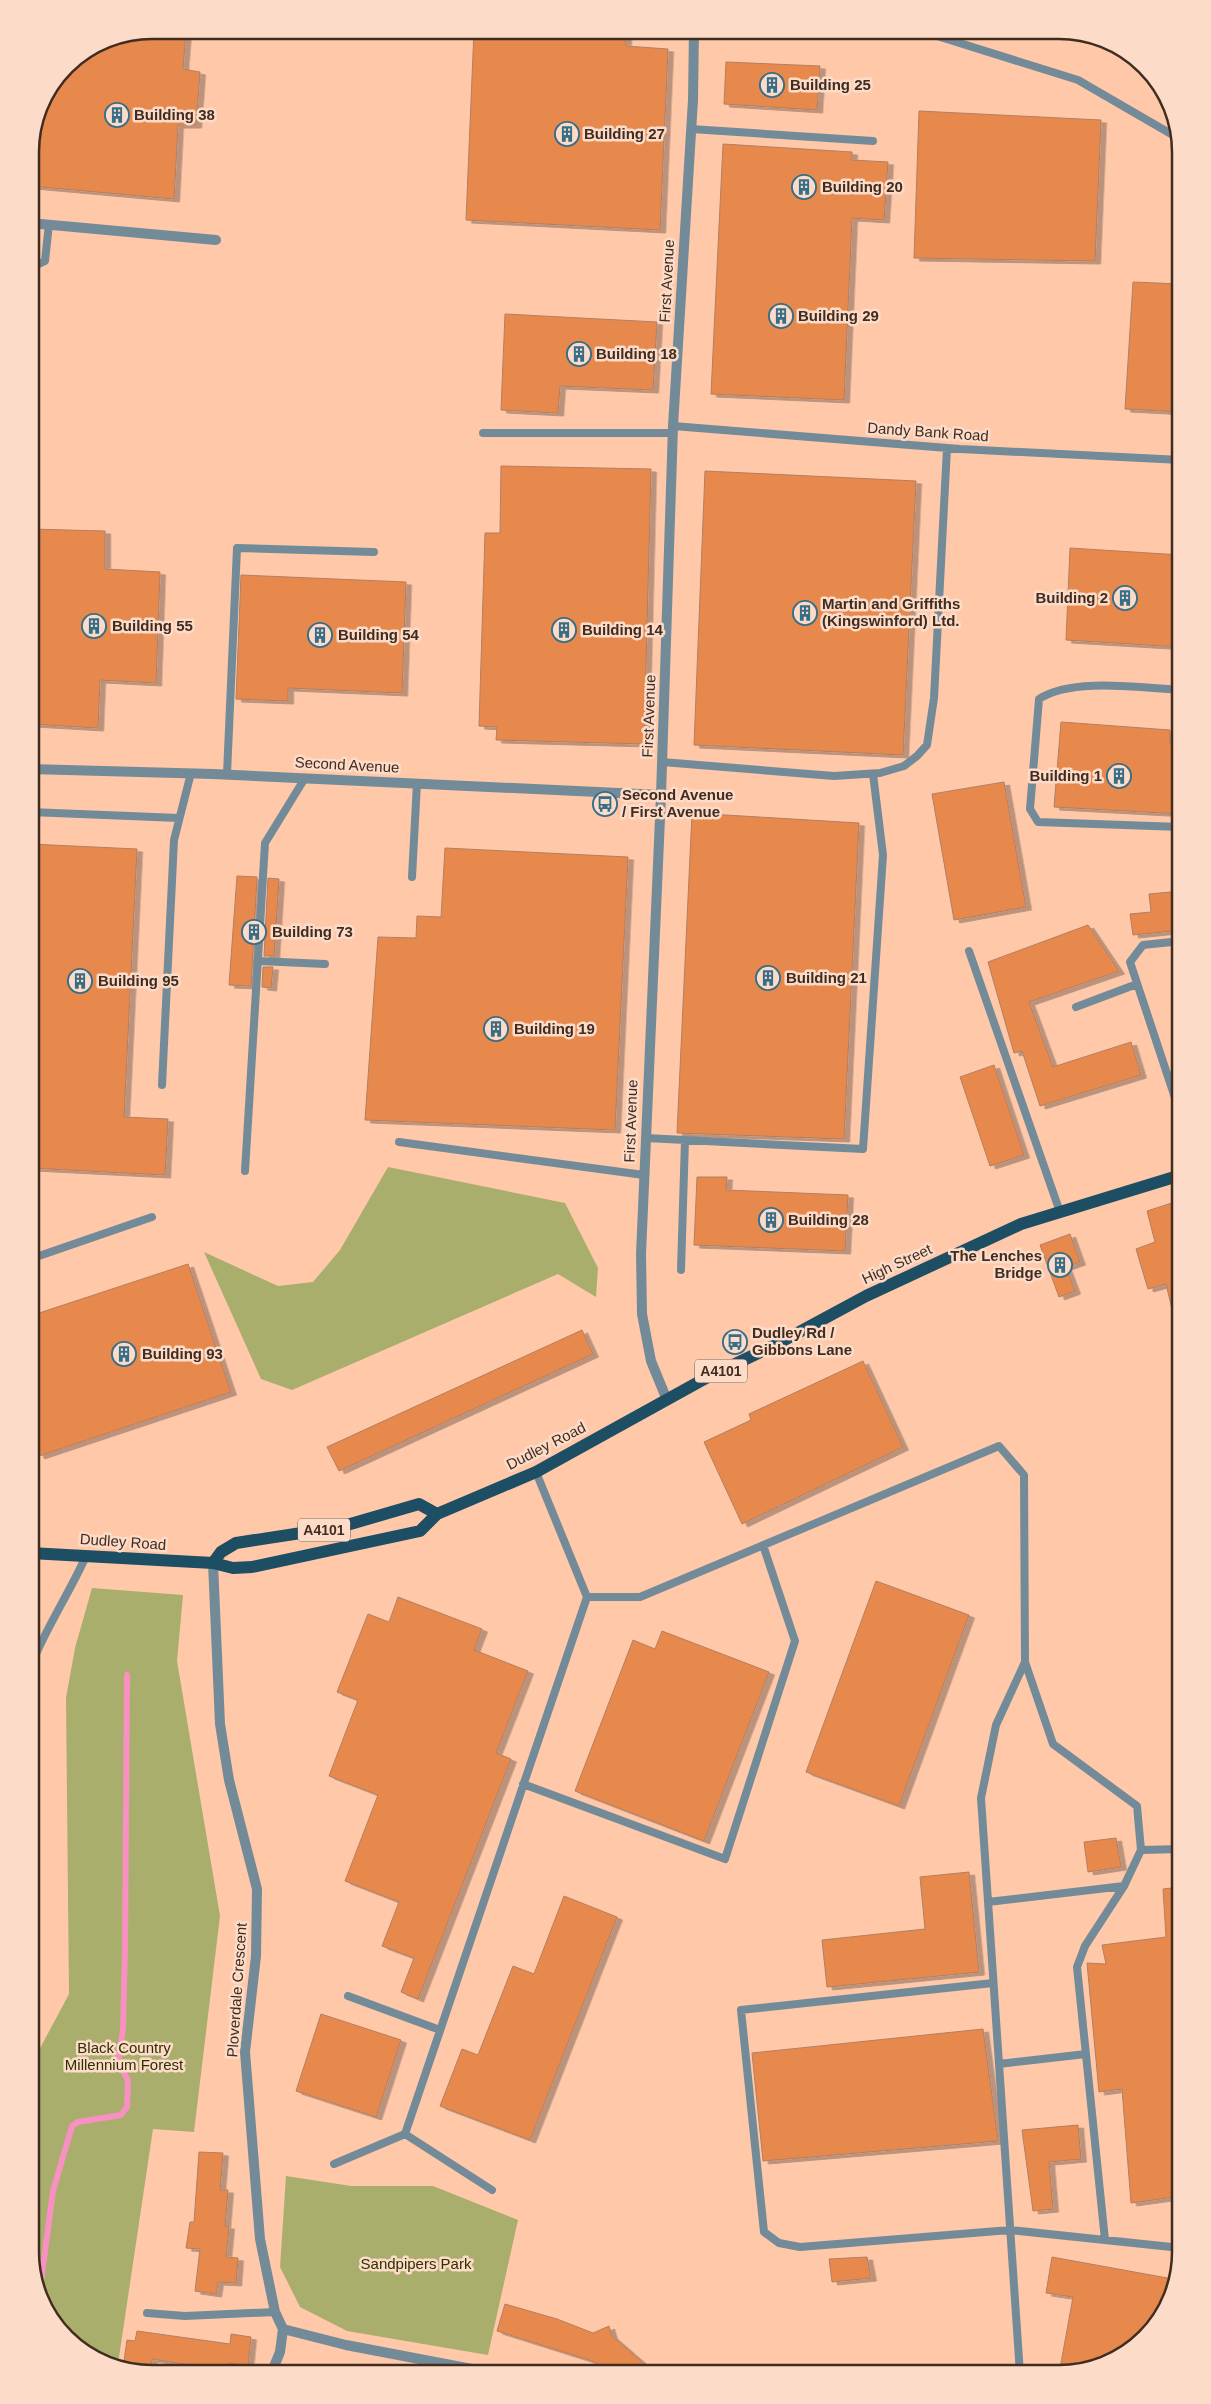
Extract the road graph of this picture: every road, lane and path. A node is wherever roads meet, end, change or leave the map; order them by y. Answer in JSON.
{"nodes":[{"id":1,"x":694,"y":39,"type":"edge"},
{"id":2,"x":947,"y":39,"type":"edge"},
{"id":3,"x":691,"y":129,"type":"junction"},
{"id":4,"x":1171,"y":134,"type":"edge"},
{"id":5,"x":873,"y":141,"type":"dead end"},
{"id":6,"x":39,"y":224,"type":"edge"},
{"id":7,"x":48,"y":224,"type":"junction"},
{"id":8,"x":216,"y":240,"type":"dead end"},
{"id":9,"x":39,"y":262,"type":"edge"},
{"id":10,"x":673,"y":430,"type":"junction"},
{"id":11,"x":483,"y":433,"type":"dead end"},
{"id":12,"x":947,"y":448,"type":"junction"},
{"id":13,"x":1172,"y":460,"type":"edge"},
{"id":14,"x":374,"y":552,"type":"dead end"},
{"id":15,"x":1172,"y":690,"type":"edge"},
{"id":16,"x":662,"y":762,"type":"junction"},
{"id":17,"x":39,"y":769,"type":"edge"},
{"id":18,"x":190,"y":773,"type":"junction"},
{"id":19,"x":227,"y":774,"type":"junction"},
{"id":20,"x":873,"y":774,"type":"junction"},
{"id":21,"x":305,"y":778,"type":"junction"},
{"id":22,"x":417,"y":783,"type":"junction"},
{"id":23,"x":661,"y":795,"type":"junction"},
{"id":24,"x":39,"y":812,"type":"edge"},
{"id":25,"x":180,"y":818,"type":"junction"},
{"id":26,"x":1172,"y":828,"type":"edge"},
{"id":27,"x":412,"y":876,"type":"dead end"},
{"id":28,"x":1172,"y":942,"type":"edge"},
{"id":29,"x":969,"y":951,"type":"dead end"},
{"id":30,"x":259,"y":960,"type":"junction"},
{"id":31,"x":324,"y":964,"type":"dead end"},
{"id":32,"x":1137,"y":984,"type":"junction"},
{"id":33,"x":1076,"y":1007,"type":"dead end"},
{"id":34,"x":162,"y":1085,"type":"dead end"},
{"id":35,"x":1172,"y":1089,"type":"edge"},
{"id":36,"x":646,"y":1138,"type":"junction"},
{"id":37,"x":685,"y":1140,"type":"junction"},
{"id":38,"x":399,"y":1142,"type":"dead end"},
{"id":39,"x":245,"y":1171,"type":"dead end"},
{"id":40,"x":644,"y":1175,"type":"junction"},
{"id":41,"x":1172,"y":1178,"type":"edge"},
{"id":42,"x":1060,"y":1212,"type":"junction"},
{"id":43,"x":152,"y":1216,"type":"dead end"},
{"id":44,"x":39,"y":1256,"type":"edge"},
{"id":45,"x":681,"y":1270,"type":"dead end"},
{"id":46,"x":667,"y":1400,"type":"junction"},
{"id":47,"x":536,"y":1472,"type":"junction"},
{"id":48,"x":437,"y":1514,"type":"junction"},
{"id":49,"x":763,"y":1545,"type":"junction"},
{"id":50,"x":39,"y":1553,"type":"edge"},
{"id":51,"x":86,"y":1556,"type":"junction"},
{"id":52,"x":213,"y":1563,"type":"junction"},
{"id":53,"x":587,"y":1598,"type":"junction"},
{"id":54,"x":39,"y":1649,"type":"edge"},
{"id":55,"x":1025,"y":1662,"type":"junction"},
{"id":56,"x":524,"y":1784,"type":"junction"},
{"id":57,"x":1172,"y":1849,"type":"edge"},
{"id":58,"x":1141,"y":1850,"type":"junction"},
{"id":59,"x":1124,"y":1886,"type":"junction"},
{"id":60,"x":988,"y":1902,"type":"junction"},
{"id":61,"x":994,"y":1983,"type":"junction"},
{"id":62,"x":348,"y":1996,"type":"dead end"},
{"id":63,"x":440,"y":2030,"type":"junction"},
{"id":64,"x":1086,"y":2054,"type":"junction"},
{"id":65,"x":999,"y":2064,"type":"junction"},
{"id":66,"x":405,"y":2134,"type":"junction"},
{"id":67,"x":334,"y":2164,"type":"dead end"},
{"id":68,"x":492,"y":2190,"type":"dead end"},
{"id":69,"x":1010,"y":2230,"type":"junction"},
{"id":70,"x":1105,"y":2240,"type":"junction"},
{"id":71,"x":1172,"y":2247,"type":"edge"},
{"id":72,"x":275,"y":2312,"type":"junction"},
{"id":73,"x":147,"y":2313,"type":"dead end"},
{"id":74,"x":283,"y":2329,"type":"junction"},
{"id":75,"x":275,"y":2365,"type":"edge"},
{"id":76,"x":451,"y":2365,"type":"edge"},
{"id":77,"x":1019,"y":2365,"type":"edge"}],
"edges":[{"from":1,"to":3,"type":"street","name":"First Avenue"},
{"from":2,"to":4,"type":"lane"},
{"from":3,"to":5,"type":"lane"},
{"from":3,"to":10,"type":"street","name":"First Avenue"},
{"from":6,"to":7,"type":"street"},
{"from":7,"to":8,"type":"street"},
{"from":7,"to":9,"type":"lane"},
{"from":10,"to":11,"type":"lane","name":"Dandy Bank Road"},
{"from":10,"to":12,"type":"lane","name":"Dandy Bank Road"},
{"from":10,"to":16,"type":"street","name":"First Avenue"},
{"from":12,"to":13,"type":"lane","name":"Dandy Bank Road"},
{"from":12,"to":20,"type":"lane"},
{"from":14,"to":19,"type":"lane"},
{"from":15,"to":26,"type":"lane"},
{"from":16,"to":20,"type":"lane"},
{"from":16,"to":23,"type":"street","name":"First Avenue"},
{"from":17,"to":18,"type":"street","name":"Second Avenue"},
{"from":18,"to":19,"type":"street","name":"Second Avenue"},
{"from":18,"to":25,"type":"lane"},
{"from":19,"to":21,"type":"street","name":"Second Avenue"},
{"from":20,"to":37,"type":"lane"},
{"from":21,"to":22,"type":"street","name":"Second Avenue"},
{"from":21,"to":30,"type":"lane"},
{"from":22,"to":23,"type":"street","name":"Second Avenue"},
{"from":22,"to":27,"type":"lane"},
{"from":23,"to":36,"type":"street","name":"First Avenue"},
{"from":24,"to":25,"type":"lane"},
{"from":25,"to":34,"type":"lane"},
{"from":28,"to":32,"type":"lane"},
{"from":29,"to":42,"type":"lane"},
{"from":30,"to":31,"type":"lane"},
{"from":30,"to":39,"type":"lane"},
{"from":32,"to":33,"type":"lane"},
{"from":32,"to":35,"type":"lane"},
{"from":36,"to":37,"type":"lane"},
{"from":36,"to":40,"type":"street","name":"First Avenue"},
{"from":37,"to":45,"type":"lane"},
{"from":38,"to":40,"type":"lane"},
{"from":40,"to":46,"type":"street","name":"First Avenue"},
{"from":41,"to":42,"type":"main road","name":"High Street","number":"A4101"},
{"from":42,"to":46,"type":"main road","name":"High Street","number":"A4101"},
{"from":43,"to":44,"type":"lane"},
{"from":46,"to":47,"type":"main road","name":"Dudley Road","number":"A4101"},
{"from":47,"to":48,"type":"main road","name":"Dudley Road","number":"A4101"},
{"from":47,"to":53,"type":"lane"},
{"from":48,"to":52,"type":"main road","name":"Dudley Road","number":"A4101"},
{"from":48,"to":52,"type":"main road","number":"A4101"},
{"from":49,"to":53,"type":"lane"},
{"from":49,"to":55,"type":"lane"},
{"from":49,"to":56,"type":"lane"},
{"from":50,"to":51,"type":"main road","name":"Dudley Road","number":"A4101"},
{"from":51,"to":52,"type":"main road","name":"Dudley Road","number":"A4101"},
{"from":51,"to":54,"type":"lane"},
{"from":52,"to":72,"type":"street","name":"Ploverdale Crescent"},
{"from":53,"to":56,"type":"lane"},
{"from":55,"to":58,"type":"lane"},
{"from":55,"to":60,"type":"lane"},
{"from":56,"to":63,"type":"lane"},
{"from":57,"to":58,"type":"lane"},
{"from":58,"to":59,"type":"lane"},
{"from":59,"to":60,"type":"lane"},
{"from":59,"to":64,"type":"lane"},
{"from":60,"to":61,"type":"lane"},
{"from":61,"to":65,"type":"lane"},
{"from":61,"to":69,"type":"lane"},
{"from":62,"to":63,"type":"lane"},
{"from":63,"to":66,"type":"lane"},
{"from":64,"to":65,"type":"lane"},
{"from":64,"to":70,"type":"lane"},
{"from":65,"to":69,"type":"lane"},
{"from":66,"to":67,"type":"lane"},
{"from":66,"to":68,"type":"lane"},
{"from":69,"to":70,"type":"lane"},
{"from":69,"to":77,"type":"lane"},
{"from":70,"to":71,"type":"lane"},
{"from":72,"to":73,"type":"lane"},
{"from":72,"to":74,"type":"street","name":"Ploverdale Crescent"},
{"from":74,"to":75,"type":"street"},
{"from":74,"to":76,"type":"street"}]}
